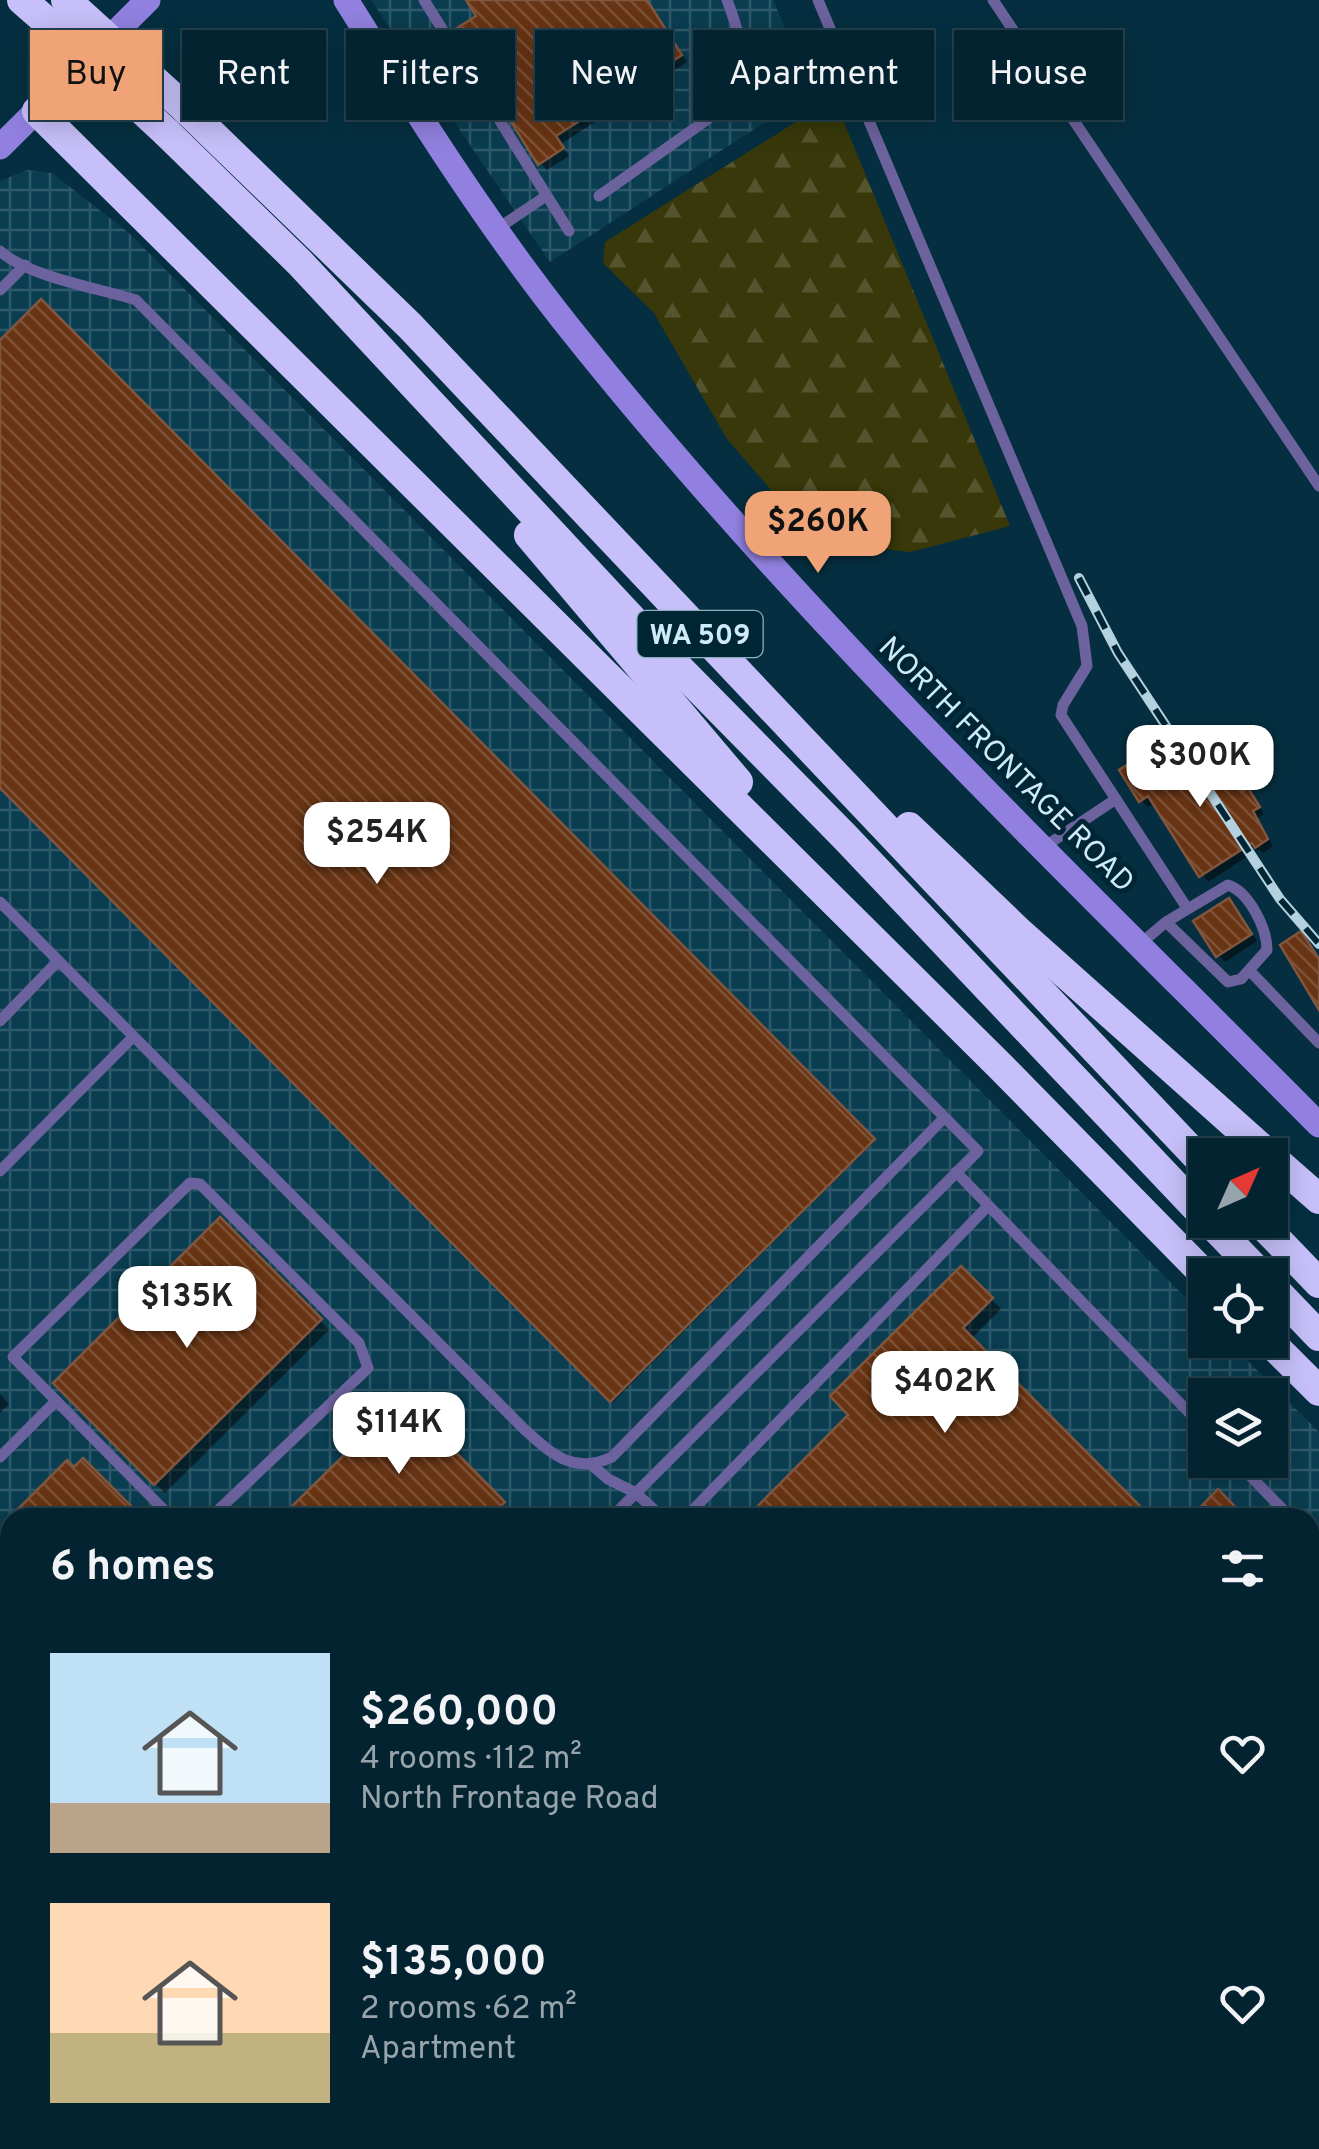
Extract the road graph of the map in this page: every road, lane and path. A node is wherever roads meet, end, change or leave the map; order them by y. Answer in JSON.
{"nodes":[{"id":1,"x":22,"y":0,"type":"edge"},
{"id":2,"x":148,"y":0,"type":"edge"},
{"id":3,"x":346,"y":0,"type":"edge"},
{"id":4,"x":424,"y":0,"type":"edge"},
{"id":5,"x":727,"y":0,"type":"edge"},
{"id":6,"x":818,"y":0,"type":"edge"},
{"id":7,"x":993,"y":0,"type":"edge"},
{"id":8,"x":59,"y":7,"type":"edge"},
{"id":9,"x":118,"y":30,"type":"edge"},
{"id":10,"x":30,"y":117,"type":"edge"},
{"id":11,"x":45,"y":120,"type":"edge"},
{"id":12,"x":177,"y":121,"type":"junction"},
{"id":13,"x":0,"y":147,"type":"edge"},
{"id":14,"x":546,"y":196,"type":"junction"},
{"id":15,"x":599,"y":196,"type":"dead end"},
{"id":16,"x":497,"y":229,"type":"junction"},
{"id":17,"x":569,"y":231,"type":"dead end"},
{"id":18,"x":0,"y":250,"type":"edge"},
{"id":19,"x":300,"y":263,"type":"junction"},
{"id":20,"x":25,"y":265,"type":"junction"},
{"id":21,"x":0,"y":290,"type":"edge"},
{"id":22,"x":1319,"y":486,"type":"edge"},
{"id":23,"x":618,"y":547,"type":"junction"},
{"id":24,"x":1116,"y":799,"type":"junction"},
{"id":25,"x":1044,"y":847,"type":"junction"},
{"id":26,"x":0,"y":902,"type":"edge"},
{"id":27,"x":1188,"y":908,"type":"junction"},
{"id":28,"x":1166,"y":922,"type":"junction"},
{"id":29,"x":1140,"y":944,"type":"junction"},
{"id":30,"x":58,"y":961,"type":"junction"},
{"id":31,"x":1250,"y":971,"type":"junction"},
{"id":32,"x":0,"y":1021,"type":"edge"},
{"id":33,"x":134,"y":1037,"type":"junction"},
{"id":34,"x":1319,"y":1043,"type":"edge"},
{"id":35,"x":1002,"y":1068,"type":"junction"},
{"id":36,"x":944,"y":1118,"type":"junction"},
{"id":37,"x":1319,"y":1125,"type":"edge"},
{"id":38,"x":1249,"y":1138,"type":"edge"},
{"id":39,"x":1188,"y":1147,"type":"edge"},
{"id":40,"x":0,"y":1171,"type":"edge"},
{"id":41,"x":956,"y":1172,"type":"junction"},
{"id":42,"x":1288,"y":1173,"type":"edge"},
{"id":43,"x":1188,"y":1199,"type":"edge"},
{"id":44,"x":1319,"y":1200,"type":"edge"},
{"id":45,"x":988,"y":1206,"type":"junction"},
{"id":46,"x":1225,"y":1238,"type":"edge"},
{"id":47,"x":1275,"y":1238,"type":"edge"},
{"id":48,"x":1188,"y":1258,"type":"edge"},
{"id":49,"x":1245,"y":1258,"type":"edge"},
{"id":50,"x":1319,"y":1284,"type":"edge"},
{"id":51,"x":1288,"y":1304,"type":"edge"},
{"id":52,"x":1319,"y":1336,"type":"edge"},
{"id":53,"x":1286,"y":1358,"type":"edge"},
{"id":54,"x":1319,"y":1391,"type":"edge"},
{"id":55,"x":56,"y":1400,"type":"junction"},
{"id":56,"x":1188,"y":1412,"type":"edge"},
{"id":57,"x":0,"y":1457,"type":"edge"},
{"id":58,"x":593,"y":1466,"type":"junction"},
{"id":59,"x":1252,"y":1478,"type":"edge"},
{"id":60,"x":636,"y":1493,"type":"junction"},
{"id":61,"x":162,"y":1508,"type":"edge"},
{"id":62,"x":221,"y":1508,"type":"edge"},
{"id":63,"x":621,"y":1508,"type":"edge"},
{"id":64,"x":652,"y":1508,"type":"edge"},
{"id":65,"x":695,"y":1508,"type":"edge"},
{"id":66,"x":1281,"y":1508,"type":"edge"}],
"edges":[{"from":1,"to":8,"type":"highway","number":"WA 509"},
{"from":2,"to":9,"type":"street"},
{"from":3,"to":16,"type":"street","name":"NORTH FRONTAGE ROAD"},
{"from":4,"to":14,"type":"lane"},
{"from":5,"to":15,"type":"lane"},
{"from":6,"to":24,"type":"lane"},
{"from":7,"to":22,"type":"lane"},
{"from":8,"to":12,"type":"highway","number":"WA 509","bridge":true},
{"from":10,"to":13,"type":"street"},
{"from":11,"to":35,"type":"highway"},
{"from":12,"to":19,"type":"highway","number":"WA 509"},
{"from":12,"to":23,"type":"highway","number":"WA 509"},
{"from":14,"to":16,"type":"lane"},
{"from":14,"to":17,"type":"lane"},
{"from":16,"to":25,"type":"street","name":"NORTH FRONTAGE ROAD"},
{"from":18,"to":20,"type":"lane"},
{"from":19,"to":35,"type":"highway"},
{"from":19,"to":43,"type":"highway","number":"WA 509"},
{"from":20,"to":21,"type":"lane"},
{"from":20,"to":36,"type":"lane"},
{"from":23,"to":38,"type":"highway"},
{"from":23,"to":39,"type":"highway","number":"WA 509"},
{"from":24,"to":25,"type":"lane"},
{"from":24,"to":27,"type":"lane"},
{"from":25,"to":29,"type":"street","name":"NORTH FRONTAGE ROAD"},
{"from":26,"to":30,"type":"lane"},
{"from":27,"to":28,"type":"lane"},
{"from":27,"to":31,"type":"lane"},
{"from":28,"to":29,"type":"lane"},
{"from":28,"to":31,"type":"lane"},
{"from":29,"to":37,"type":"street","name":"NORTH FRONTAGE ROAD"},
{"from":30,"to":32,"type":"lane"},
{"from":30,"to":33,"type":"lane"},
{"from":31,"to":34,"type":"lane"},
{"from":33,"to":40,"type":"lane"},
{"from":33,"to":58,"type":"lane"},
{"from":35,"to":48,"type":"highway"},
{"from":36,"to":41,"type":"lane"},
{"from":36,"to":58,"type":"lane"},
{"from":41,"to":45,"type":"lane"},
{"from":41,"to":60,"type":"lane"},
{"from":42,"to":44,"type":"highway"},
{"from":45,"to":56,"type":"lane"},
{"from":45,"to":65,"type":"lane"},
{"from":46,"to":49,"type":"highway","number":"WA 509"},
{"from":47,"to":50,"type":"highway"},
{"from":51,"to":52,"type":"highway"},
{"from":53,"to":54,"type":"highway"},
{"from":55,"to":57,"type":"lane"},
{"from":55,"to":61,"type":"lane"},
{"from":55,"to":62,"type":"lane"},
{"from":58,"to":60,"type":"lane"},
{"from":59,"to":66,"type":"lane"},
{"from":60,"to":63,"type":"lane"},
{"from":60,"to":64,"type":"lane"}]}
